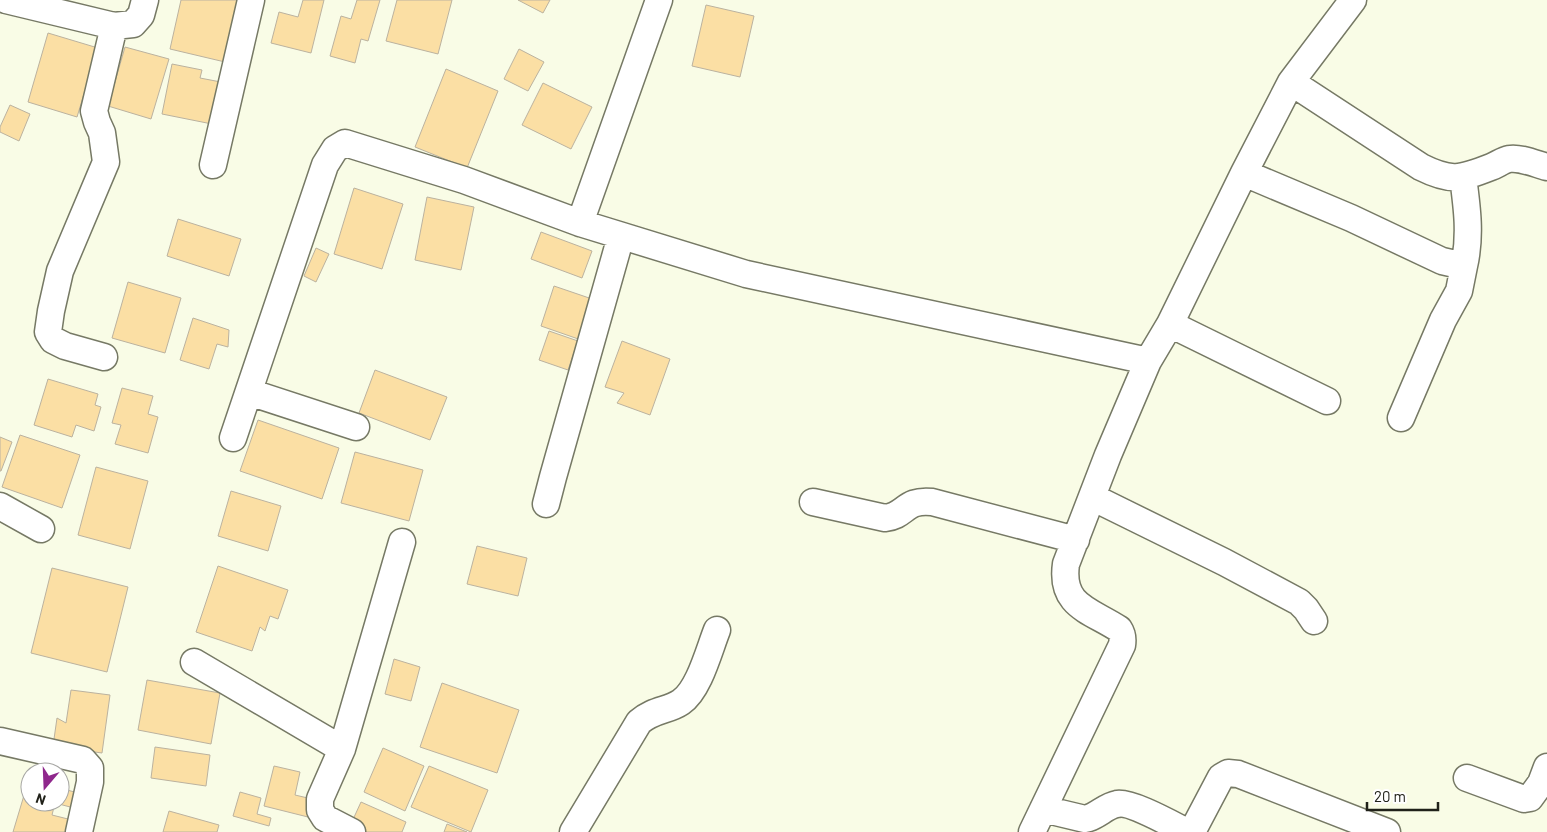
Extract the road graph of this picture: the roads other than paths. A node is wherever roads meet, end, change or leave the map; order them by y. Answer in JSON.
{"nodes":[{"id":1,"x":6,"y":0,"type":"edge"},
{"id":2,"x":145,"y":0,"type":"edge"},
{"id":3,"x":252,"y":0,"type":"edge"},
{"id":4,"x":659,"y":0,"type":"edge"},
{"id":5,"x":1353,"y":0,"type":"edge"},
{"id":6,"x":114,"y":26,"type":"junction"},
{"id":7,"x":1291,"y":82,"type":"junction"},
{"id":8,"x":213,"y":165,"type":"dead end"},
{"id":9,"x":1547,"y":167,"type":"edge"},
{"id":10,"x":1244,"y":173,"type":"junction"},
{"id":11,"x":1462,"y":177,"type":"junction"},
{"id":12,"x":580,"y":224,"type":"junction"},
{"id":13,"x":621,"y":236,"type":"junction"},
{"id":14,"x":1464,"y":266,"type":"junction"},
{"id":15,"x":1170,"y":324,"type":"junction"},
{"id":16,"x":104,"y":358,"type":"dead end"},
{"id":17,"x":1148,"y":361,"type":"junction"},
{"id":18,"x":249,"y":392,"type":"junction"},
{"id":19,"x":1327,"y":401,"type":"dead end"},
{"id":20,"x":1401,"y":418,"type":"dead end"},
{"id":21,"x":356,"y":428,"type":"dead end"},
{"id":22,"x":233,"y":438,"type":"dead end"},
{"id":23,"x":1092,"y":498,"type":"junction"},
{"id":24,"x":813,"y":502,"type":"dead end"},
{"id":25,"x":546,"y":504,"type":"dead end"},
{"id":26,"x":0,"y":506,"type":"edge"},
{"id":27,"x":41,"y":529,"type":"dead end"},
{"id":28,"x":1076,"y":540,"type":"junction"},
{"id":29,"x":402,"y":542,"type":"dead end"},
{"id":30,"x":1314,"y":620,"type":"dead end"},
{"id":31,"x":717,"y":630,"type":"dead end"},
{"id":32,"x":194,"y":662,"type":"dead end"},
{"id":33,"x":0,"y":741,"type":"edge"},
{"id":34,"x":342,"y":749,"type":"junction"},
{"id":35,"x":1547,"y":767,"type":"edge"},
{"id":36,"x":1467,"y":778,"type":"dead end"},
{"id":37,"x":1043,"y":809,"type":"junction"},
{"id":38,"x":79,"y":832,"type":"edge"},
{"id":39,"x":352,"y":832,"type":"edge"},
{"id":40,"x":573,"y":832,"type":"edge"},
{"id":41,"x":1032,"y":832,"type":"edge"},
{"id":42,"x":1187,"y":832,"type":"edge"},
{"id":43,"x":1192,"y":832,"type":"edge"},
{"id":44,"x":1387,"y":832,"type":"edge"}],
"edges":[{"from":1,"to":6,"type":"street"},
{"from":2,"to":6,"type":"street"},
{"from":3,"to":8,"type":"street"},
{"from":4,"to":12,"type":"street"},
{"from":5,"to":7,"type":"street"},
{"from":6,"to":16,"type":"street"},
{"from":7,"to":10,"type":"street"},
{"from":7,"to":11,"type":"street"},
{"from":9,"to":11,"type":"street"},
{"from":10,"to":14,"type":"street"},
{"from":10,"to":15,"type":"street"},
{"from":11,"to":14,"type":"street"},
{"from":12,"to":13,"type":"street"},
{"from":12,"to":18,"type":"street"},
{"from":13,"to":17,"type":"street"},
{"from":13,"to":25,"type":"street"},
{"from":14,"to":20,"type":"street"},
{"from":15,"to":17,"type":"street"},
{"from":15,"to":19,"type":"street"},
{"from":17,"to":23,"type":"street"},
{"from":18,"to":21,"type":"street"},
{"from":18,"to":22,"type":"street"},
{"from":23,"to":28,"type":"street"},
{"from":23,"to":30,"type":"street"},
{"from":24,"to":28,"type":"street"},
{"from":26,"to":27,"type":"street"},
{"from":28,"to":37,"type":"street"},
{"from":29,"to":34,"type":"street"},
{"from":31,"to":40,"type":"street"},
{"from":32,"to":34,"type":"street"},
{"from":33,"to":38,"type":"street"},
{"from":34,"to":39,"type":"street"},
{"from":35,"to":36,"type":"street"},
{"from":37,"to":41,"type":"street"},
{"from":37,"to":42,"type":"street"},
{"from":43,"to":44,"type":"street"}]}
